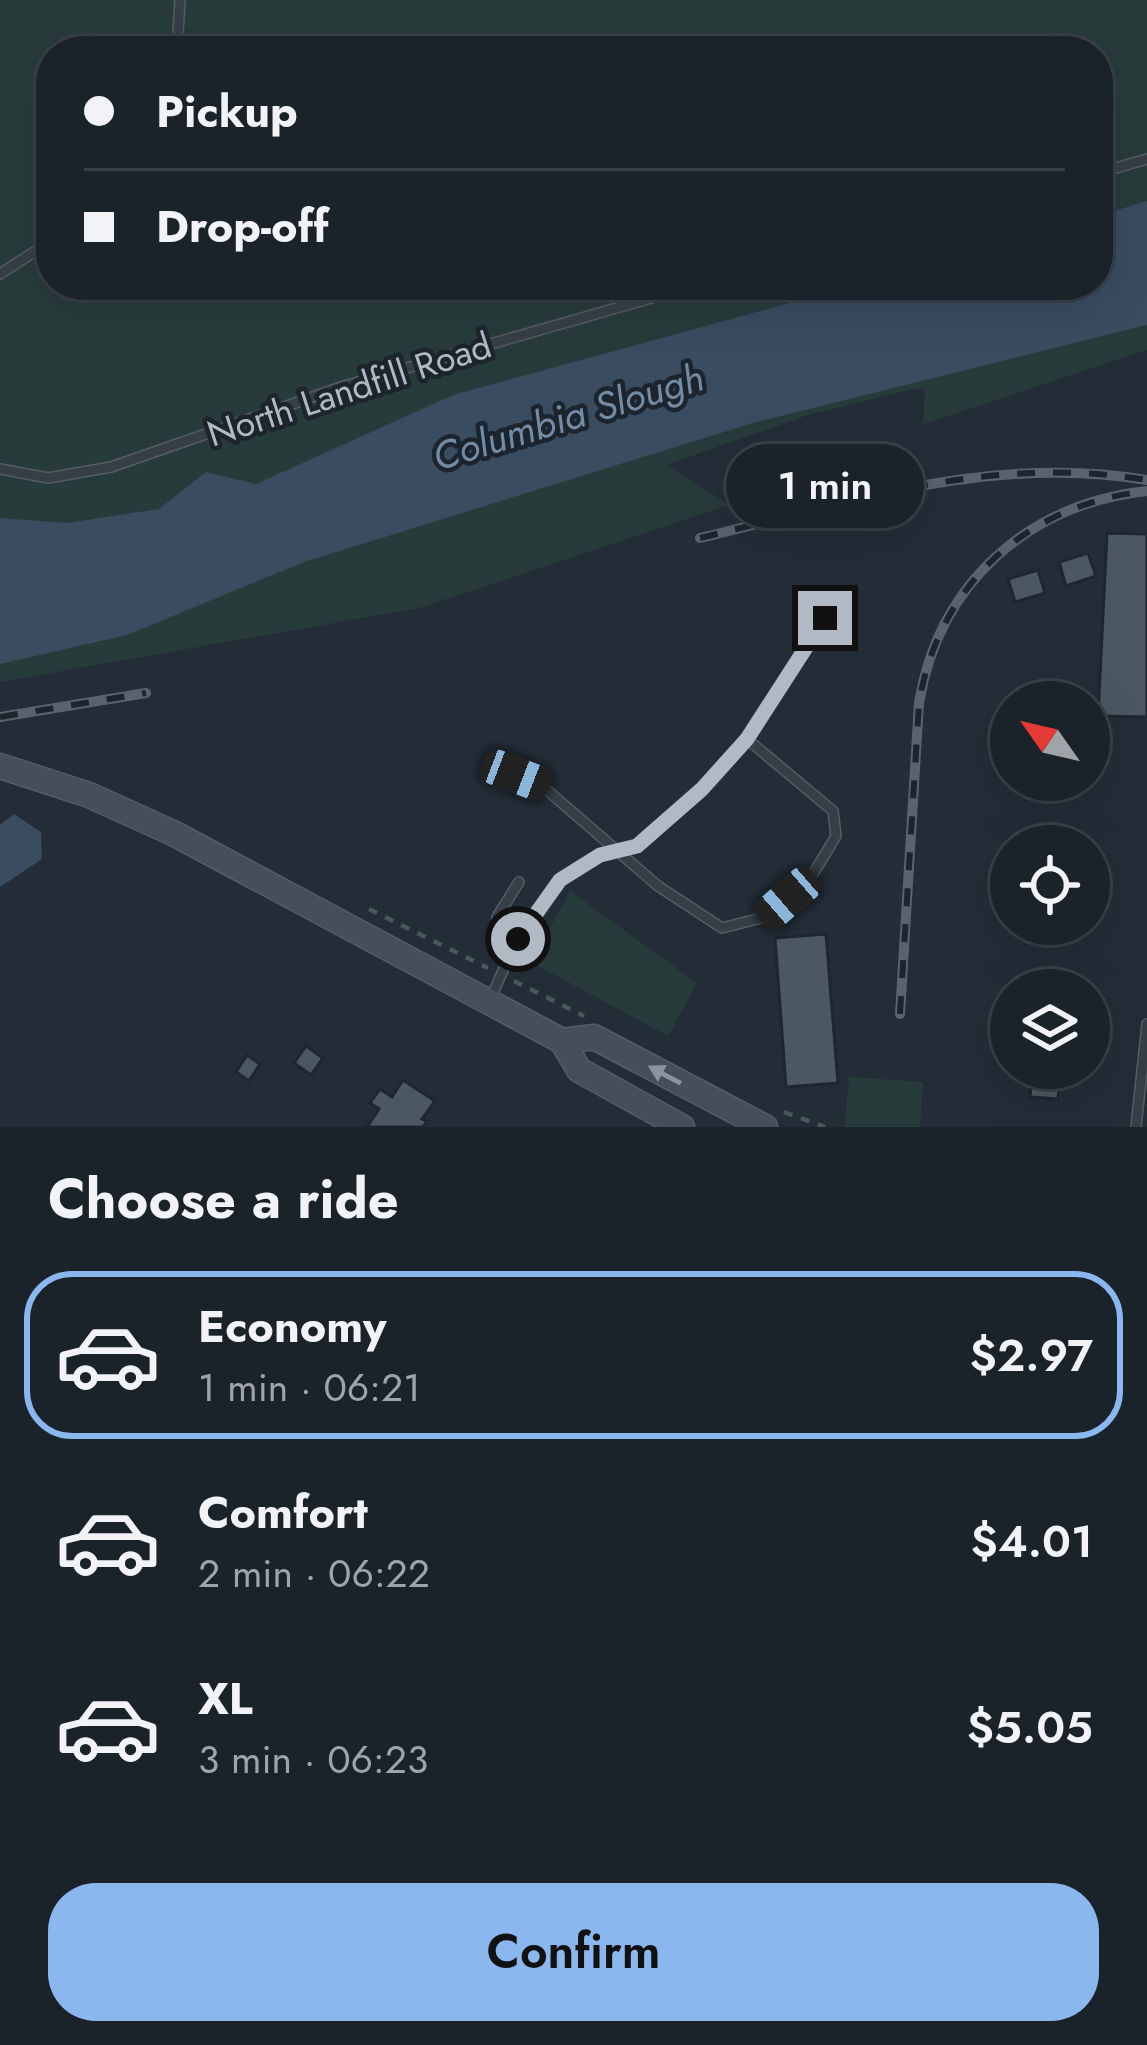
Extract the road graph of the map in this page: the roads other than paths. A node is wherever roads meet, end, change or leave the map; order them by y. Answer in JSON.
{"nodes":[{"id":1,"x":180,"y":0,"type":"edge"},
{"id":2,"x":178,"y":36,"type":"edge"},
{"id":3,"x":1147,"y":159,"type":"edge"},
{"id":4,"x":1113,"y":168,"type":"edge"},
{"id":5,"x":36,"y":251,"type":"edge"},
{"id":6,"x":0,"y":274,"type":"edge"},
{"id":7,"x":645,"y":300,"type":"edge"},
{"id":8,"x":0,"y":469,"type":"edge"},
{"id":9,"x":825,"y":618,"type":"dead end"},
{"id":10,"x":747,"y":739,"type":"junction"},
{"id":11,"x":491,"y":765,"type":"dead end"},
{"id":12,"x":0,"y":766,"type":"edge"},
{"id":13,"x":619,"y":851,"type":"junction"},
{"id":14,"x":519,"y":882,"type":"dead end"},
{"id":15,"x":521,"y":934,"type":"junction"},
{"id":16,"x":489,"y":1002,"type":"junction"},
{"id":17,"x":1147,"y":1024,"type":"edge"},
{"id":18,"x":562,"y":1041,"type":"junction"},
{"id":19,"x":642,"y":1105,"type":"junction"},
{"id":20,"x":769,"y":1118,"type":"edge"},
{"id":21,"x":657,"y":1127,"type":"edge"},
{"id":22,"x":682,"y":1127,"type":"edge"},
{"id":23,"x":1136,"y":1127,"type":"edge"}],
"edges":[{"from":1,"to":2,"type":"lane"},
{"from":3,"to":4,"type":"lane"},
{"from":5,"to":6,"type":"lane"},
{"from":7,"to":8,"type":"lane","name":"North Landfill Road"},
{"from":9,"to":10,"type":"lane"},
{"from":10,"to":13,"type":"lane"},
{"from":10,"to":13,"type":"lane"},
{"from":11,"to":13,"type":"lane"},
{"from":12,"to":16,"type":"main road"},
{"from":13,"to":15,"type":"lane"},
{"from":14,"to":15,"type":"lane"},
{"from":15,"to":16,"type":"lane"},
{"from":16,"to":18,"type":"main road"},
{"from":17,"to":23,"type":"lane"},
{"from":18,"to":19,"type":"main road"},
{"from":20,"to":18,"type":"main road","one_way":true},
{"from":19,"to":21,"type":"main road"},
{"from":19,"to":22,"type":"main road"}]}
